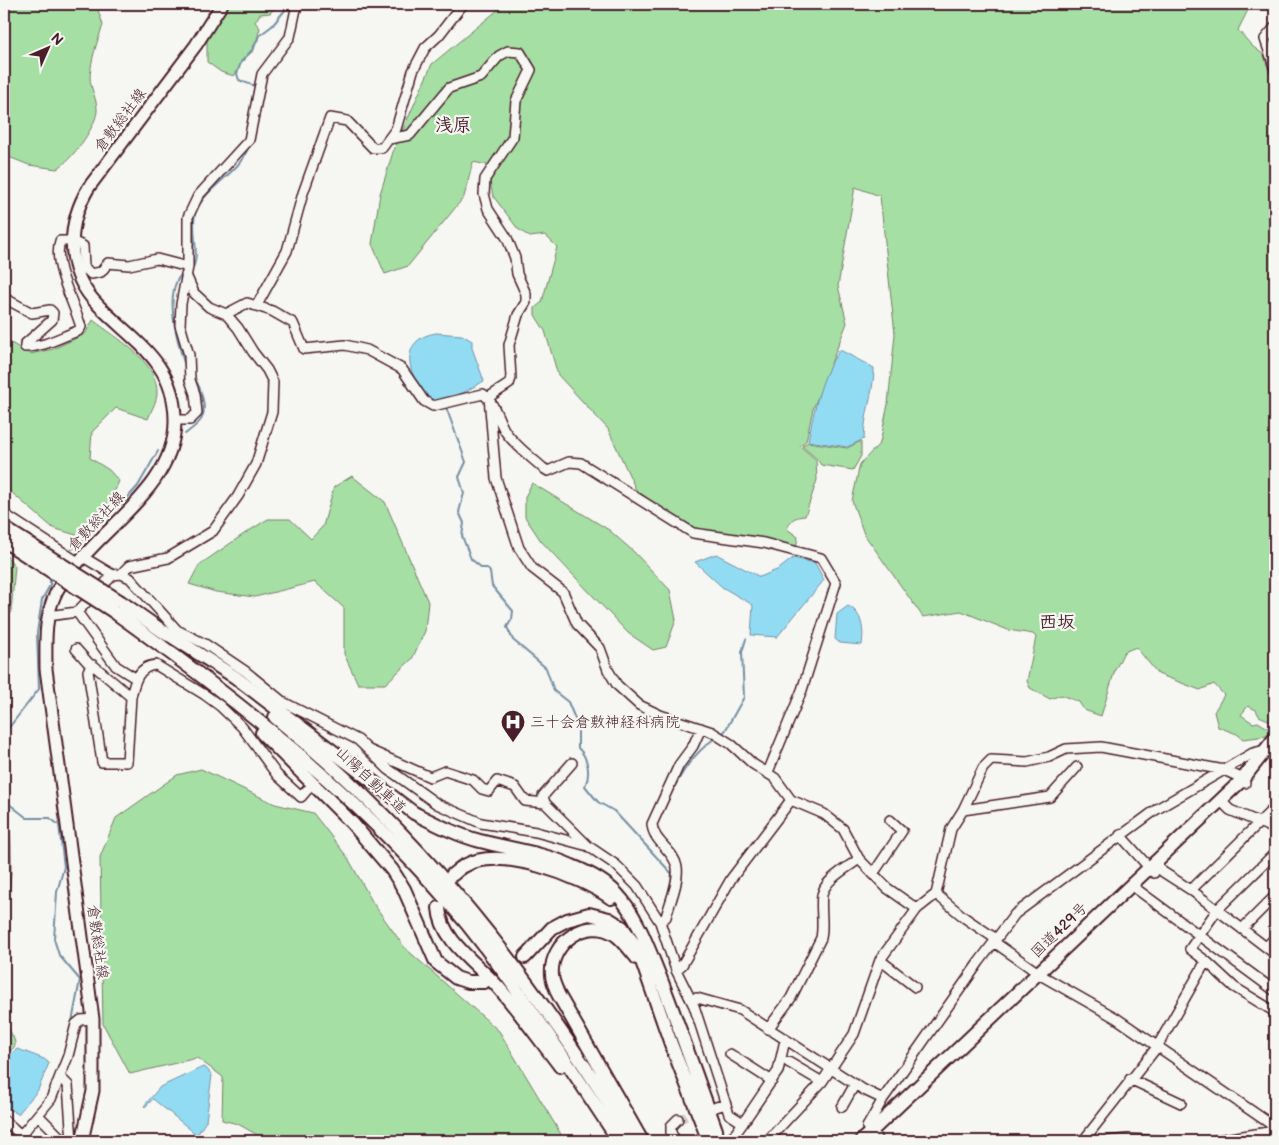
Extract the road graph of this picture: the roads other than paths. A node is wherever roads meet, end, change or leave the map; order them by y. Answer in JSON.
{"nodes":[{"id":1,"x":222,"y":4,"type":"edge"},
{"id":2,"x":297,"y":4,"type":"edge"},
{"id":3,"x":462,"y":4,"type":"edge"},
{"id":4,"x":1275,"y":27,"type":"edge"},
{"id":5,"x":1275,"y":69,"type":"edge"},
{"id":6,"x":389,"y":139,"type":"junction"},
{"id":7,"x":72,"y":241,"type":"junction"},
{"id":8,"x":187,"y":272,"type":"junction"},
{"id":9,"x":4,"y":298,"type":"edge"},
{"id":10,"x":257,"y":305,"type":"junction"},
{"id":11,"x":226,"y":314,"type":"junction"},
{"id":12,"x":489,"y":398,"type":"junction"},
{"id":13,"x":175,"y":420,"type":"junction"},
{"id":14,"x":4,"y":514,"type":"edge"},
{"id":15,"x":4,"y":528,"type":"edge"},
{"id":16,"x":4,"y":540,"type":"edge"},
{"id":17,"x":81,"y":559,"type":"junction"},
{"id":18,"x":117,"y":575,"type":"junction"},
{"id":19,"x":117,"y":607,"type":"junction"},
{"id":20,"x":77,"y":612,"type":"junction"},
{"id":21,"x":48,"y":616,"type":"junction"},
{"id":22,"x":159,"y":636,"type":"junction"},
{"id":23,"x":76,"y":649,"type":"dead end"},
{"id":24,"x":92,"y":667,"type":"junction"},
{"id":25,"x":136,"y":678,"type":"junction"},
{"id":26,"x":131,"y":697,"type":"junction"},
{"id":27,"x":701,"y":728,"type":"junction"},
{"id":28,"x":1275,"y":738,"type":"edge"},
{"id":29,"x":1271,"y":749,"type":"edge"},
{"id":30,"x":366,"y":750,"type":"junction"},
{"id":31,"x":360,"y":758,"type":"tunnel mouth"},
{"id":32,"x":572,"y":763,"type":"dead end"},
{"id":33,"x":1077,"y":767,"type":"dead end"},
{"id":34,"x":1224,"y":770,"type":"junction"},
{"id":35,"x":768,"y":772,"type":"junction"},
{"id":36,"x":1244,"y":782,"type":"junction"},
{"id":37,"x":307,"y":790,"type":"dead end"},
{"id":38,"x":791,"y":800,"type":"junction"},
{"id":39,"x":545,"y":802,"type":"junction"},
{"id":40,"x":1222,"y":803,"type":"junction"},
{"id":41,"x":1275,"y":807,"type":"edge"},
{"id":42,"x":963,"y":810,"type":"junction"},
{"id":43,"x":890,"y":820,"type":"dead end"},
{"id":44,"x":1258,"y":822,"type":"junction"},
{"id":45,"x":1275,"y":829,"type":"edge"},
{"id":46,"x":1120,"y":836,"type":"junction"},
{"id":47,"x":588,"y":846,"type":"junction"},
{"id":48,"x":1275,"y":853,"type":"edge"},
{"id":49,"x":859,"y":859,"type":"junction"},
{"id":50,"x":1154,"y":868,"type":"junction"},
{"id":51,"x":873,"y":874,"type":"junction"},
{"id":52,"x":452,"y":875,"type":"dead end"},
{"id":53,"x":1133,"y":887,"type":"junction"},
{"id":54,"x":1191,"y":890,"type":"junction"},
{"id":55,"x":936,"y":894,"type":"junction"},
{"id":56,"x":1275,"y":896,"type":"edge"},
{"id":57,"x":439,"y":908,"type":"dead end"},
{"id":58,"x":626,"y":908,"type":"junction"},
{"id":59,"x":917,"y":909,"type":"junction"},
{"id":60,"x":1217,"y":910,"type":"junction"},
{"id":61,"x":662,"y":920,"type":"junction"},
{"id":62,"x":1242,"y":929,"type":"junction"},
{"id":63,"x":1199,"y":936,"type":"junction"},
{"id":64,"x":1275,"y":938,"type":"edge"},
{"id":65,"x":995,"y":940,"type":"junction"},
{"id":66,"x":1266,"y":947,"type":"junction"},
{"id":67,"x":1275,"y":954,"type":"edge"},
{"id":68,"x":525,"y":957,"type":"dead end"},
{"id":69,"x":880,"y":960,"type":"junction"},
{"id":70,"x":1206,"y":961,"type":"junction"},
{"id":71,"x":642,"y":964,"type":"junction"},
{"id":72,"x":678,"y":969,"type":"junction"},
{"id":73,"x":1041,"y":975,"type":"junction"},
{"id":74,"x":484,"y":982,"type":"dead end"},
{"id":75,"x":915,"y":987,"type":"dead end"},
{"id":76,"x":1275,"y":991,"type":"edge"},
{"id":77,"x":694,"y":999,"type":"junction"},
{"id":78,"x":1275,"y":1012,"type":"edge"},
{"id":79,"x":93,"y":1019,"type":"junction"},
{"id":80,"x":768,"y":1029,"type":"junction"},
{"id":81,"x":784,"y":1042,"type":"junction"},
{"id":82,"x":1156,"y":1047,"type":"junction"},
{"id":83,"x":730,"y":1054,"type":"dead end"},
{"id":84,"x":788,"y":1062,"type":"dead end"},
{"id":85,"x":831,"y":1069,"type":"junction"},
{"id":86,"x":60,"y":1077,"type":"junction"},
{"id":87,"x":1130,"y":1079,"type":"junction"},
{"id":88,"x":772,"y":1081,"type":"junction"},
{"id":89,"x":822,"y":1082,"type":"junction"},
{"id":90,"x":855,"y":1084,"type":"junction"},
{"id":91,"x":883,"y":1099,"type":"junction"},
{"id":92,"x":1181,"y":1103,"type":"dead end"},
{"id":93,"x":726,"y":1104,"type":"junction"},
{"id":94,"x":716,"y":1107,"type":"dead end"},
{"id":95,"x":842,"y":1107,"type":"dead end"},
{"id":96,"x":39,"y":1116,"type":"junction"},
{"id":97,"x":678,"y":1119,"type":"dead end"},
{"id":98,"x":4,"y":1120,"type":"edge"},
{"id":99,"x":743,"y":1122,"type":"junction"},
{"id":100,"x":1275,"y":1127,"type":"edge"},
{"id":101,"x":1275,"y":1131,"type":"edge"},
{"id":102,"x":873,"y":1137,"type":"edge"},
{"id":103,"x":19,"y":1138,"type":"edge"},
{"id":104,"x":64,"y":1141,"type":"edge"},
{"id":105,"x":72,"y":1141,"type":"edge"},
{"id":106,"x":82,"y":1141,"type":"edge"},
{"id":107,"x":618,"y":1141,"type":"edge"},
{"id":108,"x":632,"y":1141,"type":"edge"},
{"id":109,"x":642,"y":1141,"type":"edge"},
{"id":110,"x":676,"y":1141,"type":"edge"},
{"id":111,"x":709,"y":1141,"type":"edge"},
{"id":112,"x":717,"y":1141,"type":"edge"},
{"id":113,"x":730,"y":1141,"type":"edge"},
{"id":114,"x":768,"y":1141,"type":"edge"},
{"id":115,"x":861,"y":1141,"type":"edge"},
{"id":116,"x":1083,"y":1141,"type":"edge"},
{"id":117,"x":1108,"y":1141,"type":"edge"},
{"id":118,"x":1161,"y":1141,"type":"edge"},
{"id":119,"x":1211,"y":1141,"type":"edge"}],
"edges":[{"from":1,"to":7,"type":"main road","name":"倉敷総社線"},
{"from":2,"to":8,"type":"street"},
{"from":3,"to":6,"type":"street"},
{"from":4,"to":5,"type":"street"},
{"from":6,"to":10,"type":"street"},
{"from":6,"to":12,"type":"street"},
{"from":7,"to":8,"type":"street"},
{"from":7,"to":9,"type":"street"},
{"from":7,"to":13,"type":"main road","name":"倉敷総社線"},
{"from":8,"to":11,"type":"street"},
{"from":8,"to":13,"type":"street"},
{"from":10,"to":11,"type":"street"},
{"from":10,"to":12,"type":"street"},
{"from":11,"to":18,"type":"street"},
{"from":12,"to":27,"type":"street"},
{"from":12,"to":35,"type":"street"},
{"from":13,"to":17,"type":"main road","name":"倉敷総社線"},
{"from":14,"to":17,"type":"street"},
{"from":15,"to":19,"type":"highway","name":"山陽自動車道","bridge":true},
{"from":16,"to":19,"type":"highway","name":"山陽自動車道","bridge":true},
{"from":17,"to":18,"type":"street"},
{"from":17,"to":21,"type":"main road","name":"倉敷総社線"},
{"from":18,"to":20,"type":"street"},
{"from":18,"to":30,"type":"street"},
{"from":19,"to":22,"type":"highway","name":"山陽自動車道"},
{"from":20,"to":21,"type":"street"},
{"from":20,"to":25,"type":"street"},
{"from":21,"to":79,"type":"main road","name":"倉敷総社線"},
{"from":22,"to":58,"type":"highway"},
{"from":22,"to":74,"type":"highway"},
{"from":22,"to":107,"type":"highway","name":"山陽自動車道"},
{"from":22,"to":108,"type":"highway","name":"山陽自動車道"},
{"from":23,"to":24,"type":"street"},
{"from":24,"to":26,"type":"street"},
{"from":24,"to":26,"type":"street"},
{"from":25,"to":26,"type":"street"},
{"from":25,"to":37,"type":"street"},
{"from":27,"to":35,"type":"street"},
{"from":27,"to":61,"type":"street"},
{"from":28,"to":29,"type":"highway","name":"国道429号"},
{"from":29,"to":34,"type":"street"},
{"from":29,"to":36,"type":"highway","name":"国道429号"},
{"from":30,"to":31,"type":"street"},
{"from":30,"to":39,"type":"street"},
{"from":30,"to":47,"type":"street"},
{"from":32,"to":39,"type":"street"},
{"from":33,"to":42,"type":"street"},
{"from":34,"to":36,"type":"street"},
{"from":34,"to":42,"type":"street"},
{"from":34,"to":46,"type":"street"},
{"from":35,"to":38,"type":"street"},
{"from":36,"to":40,"type":"highway","name":"国道429号"},
{"from":38,"to":49,"type":"street"},
{"from":38,"to":72,"type":"street"},
{"from":39,"to":47,"type":"street"},
{"from":40,"to":44,"type":"street"},
{"from":40,"to":50,"type":"highway","name":"国道429号"},
{"from":41,"to":44,"type":"street"},
{"from":42,"to":55,"type":"street"},
{"from":43,"to":51,"type":"street"},
{"from":44,"to":45,"type":"street"},
{"from":44,"to":54,"type":"street"},
{"from":46,"to":50,"type":"street"},
{"from":46,"to":65,"type":"street"},
{"from":47,"to":61,"type":"street"},
{"from":48,"to":60,"type":"street"},
{"from":49,"to":51,"type":"street"},
{"from":49,"to":80,"type":"street"},
{"from":50,"to":53,"type":"highway","name":"国道429号"},
{"from":50,"to":54,"type":"street"},
{"from":51,"to":59,"type":"street"},
{"from":52,"to":58,"type":"highway"},
{"from":53,"to":63,"type":"street"},
{"from":53,"to":73,"type":"highway","name":"国道429号"},
{"from":54,"to":60,"type":"street"},
{"from":55,"to":59,"type":"street"},
{"from":55,"to":65,"type":"street"},
{"from":56,"to":62,"type":"street"},
{"from":57,"to":107,"type":"highway"},
{"from":58,"to":112,"type":"highway"},
{"from":59,"to":69,"type":"street"},
{"from":60,"to":62,"type":"street"},
{"from":60,"to":63,"type":"street"},
{"from":61,"to":72,"type":"street"},
{"from":62,"to":66,"type":"street"},
{"from":63,"to":70,"type":"street"},
{"from":63,"to":76,"type":"street"},
{"from":64,"to":66,"type":"street"},
{"from":65,"to":73,"type":"street"},
{"from":65,"to":91,"type":"street"},
{"from":66,"to":67,"type":"street"},
{"from":68,"to":71,"type":"highway"},
{"from":69,"to":75,"type":"street"},
{"from":69,"to":85,"type":"street"},
{"from":70,"to":78,"type":"street"},
{"from":70,"to":82,"type":"street"},
{"from":71,"to":109,"type":"highway"},
{"from":71,"to":111,"type":"highway"},
{"from":72,"to":77,"type":"street"},
{"from":73,"to":82,"type":"street"},
{"from":73,"to":102,"type":"highway","name":"国道429号"},
{"from":77,"to":80,"type":"street"},
{"from":77,"to":93,"type":"street"},
{"from":79,"to":86,"type":"street"},
{"from":79,"to":106,"type":"main road","name":"倉敷総社線"},
{"from":80,"to":81,"type":"street"},
{"from":81,"to":85,"type":"street"},
{"from":81,"to":88,"type":"street"},
{"from":82,"to":87,"type":"street"},
{"from":82,"to":100,"type":"street"},
{"from":83,"to":88,"type":"street"},
{"from":84,"to":89,"type":"street"},
{"from":85,"to":89,"type":"street"},
{"from":85,"to":90,"type":"street"},
{"from":86,"to":96,"type":"street"},
{"from":86,"to":105,"type":"street"},
{"from":87,"to":92,"type":"street"},
{"from":87,"to":116,"type":"street"},
{"from":88,"to":99,"type":"street"},
{"from":89,"to":114,"type":"street"},
{"from":90,"to":91,"type":"street"},
{"from":90,"to":95,"type":"street"},
{"from":91,"to":102,"type":"street"},
{"from":93,"to":94,"type":"street"},
{"from":93,"to":99,"type":"street"},
{"from":96,"to":103,"type":"street"},
{"from":96,"to":104,"type":"street"},
{"from":97,"to":110,"type":"street"},
{"from":98,"to":103,"type":"street"},
{"from":99,"to":113,"type":"street"},
{"from":101,"to":119,"type":"street"},
{"from":102,"to":115,"type":"highway","name":"国道429号"},
{"from":117,"to":118,"type":"street"}]}
